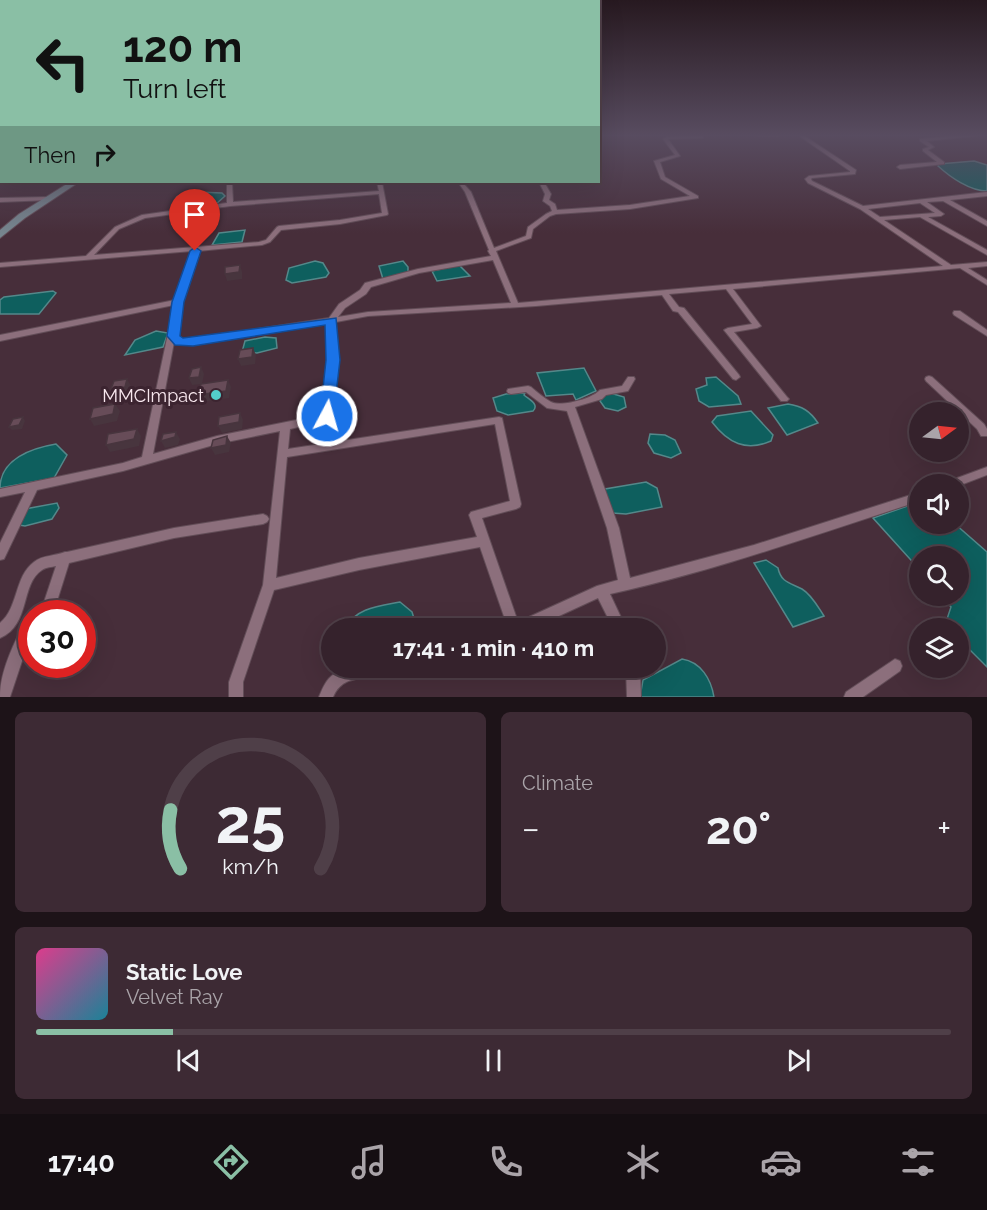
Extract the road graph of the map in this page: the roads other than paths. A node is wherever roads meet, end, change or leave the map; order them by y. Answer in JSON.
{"nodes":[{"id":1,"x":659,"y":168,"type":"edge"},
{"id":2,"x":849,"y":168,"type":"edge"},
{"id":3,"x":73,"y":183,"type":"edge"},
{"id":4,"x":229,"y":183,"type":"edge"},
{"id":5,"x":380,"y":183,"type":"edge"},
{"id":6,"x":463,"y":183,"type":"edge"},
{"id":7,"x":542,"y":183,"type":"edge"},
{"id":8,"x":382,"y":192,"type":"junction"},
{"id":9,"x":987,"y":194,"type":"edge"},
{"id":10,"x":48,"y":199,"type":"junction"},
{"id":11,"x":943,"y":199,"type":"junction"},
{"id":12,"x":0,"y":200,"type":"edge"},
{"id":13,"x":921,"y":201,"type":"junction"},
{"id":14,"x":230,"y":204,"type":"junction"},
{"id":15,"x":862,"y":208,"type":"junction"},
{"id":16,"x":555,"y":212,"type":"junction"},
{"id":17,"x":922,"y":215,"type":"junction"},
{"id":18,"x":879,"y":219,"type":"junction"},
{"id":19,"x":987,"y":225,"type":"edge"},
{"id":20,"x":0,"y":235,"type":"edge"},
{"id":21,"x":195,"y":251,"type":"junction"},
{"id":22,"x":987,"y":253,"type":"edge"},
{"id":23,"x":492,"y":254,"type":"junction"},
{"id":24,"x":88,"y":258,"type":"junction"},
{"id":25,"x":987,"y":264,"type":"edge"},
{"id":26,"x":0,"y":265,"type":"edge"},
{"id":27,"x":962,"y":266,"type":"junction"},
{"id":28,"x":951,"y":268,"type":"junction"},
{"id":29,"x":987,"y":283,"type":"edge"},
{"id":30,"x":728,"y":287,"type":"junction"},
{"id":31,"x":664,"y":292,"type":"junction"},
{"id":32,"x":178,"y":302,"type":"junction"},
{"id":33,"x":515,"y":306,"type":"junction"},
{"id":34,"x":957,"y":313,"type":"dead end"},
{"id":35,"x":332,"y":320,"type":"junction"},
{"id":36,"x":987,"y":334,"type":"edge"},
{"id":37,"x":173,"y":336,"type":"junction"},
{"id":38,"x":0,"y":338,"type":"edge"},
{"id":39,"x":736,"y":377,"type":"dead end"},
{"id":40,"x":630,"y":378,"type":"dead end"},
{"id":41,"x":929,"y":379,"type":"dead end"},
{"id":42,"x":511,"y":391,"type":"dead end"},
{"id":43,"x":783,"y":399,"type":"dead end"},
{"id":44,"x":569,"y":406,"type":"junction"},
{"id":45,"x":285,"y":427,"type":"junction"},
{"id":46,"x":986,"y":435,"type":"edge"},
{"id":47,"x":283,"y":454,"type":"junction"},
{"id":48,"x":147,"y":460,"type":"junction"},
{"id":49,"x":987,"y":471,"type":"edge"},
{"id":50,"x":969,"y":478,"type":"edge"},
{"id":51,"x":33,"y":486,"type":"junction"},
{"id":52,"x":0,"y":493,"type":"edge"},
{"id":53,"x":909,"y":500,"type":"edge"},
{"id":54,"x":263,"y":519,"type":"dead end"},
{"id":55,"x":485,"y":541,"type":"junction"},
{"id":56,"x":0,"y":555,"type":"edge"},
{"id":57,"x":65,"y":557,"type":"junction"},
{"id":58,"x":269,"y":585,"type":"junction"},
{"id":59,"x":625,"y":585,"type":"junction"},
{"id":60,"x":601,"y":590,"type":"junction"},
{"id":61,"x":51,"y":600,"type":"edge"},
{"id":62,"x":511,"y":618,"type":"edge"},
{"id":63,"x":541,"y":618,"type":"edge"},
{"id":64,"x":615,"y":618,"type":"edge"},
{"id":65,"x":0,"y":631,"type":"edge"},
{"id":66,"x":18,"y":652,"type":"edge"},
{"id":67,"x":895,"y":666,"type":"dead end"},
{"id":68,"x":339,"y":678,"type":"edge"},
{"id":69,"x":633,"y":678,"type":"edge"},
{"id":70,"x":3,"y":697,"type":"edge"},
{"id":71,"x":236,"y":697,"type":"edge"},
{"id":72,"x":326,"y":697,"type":"edge"},
{"id":73,"x":634,"y":697,"type":"edge"},
{"id":74,"x":851,"y":697,"type":"edge"}],
"edges":[{"from":1,"to":16,"type":"street"},
{"from":2,"to":15,"type":"street"},
{"from":3,"to":10,"type":"street"},
{"from":4,"to":14,"type":"street"},
{"from":5,"to":8,"type":"street"},
{"from":6,"to":23,"type":"street"},
{"from":7,"to":16,"type":"street"},
{"from":8,"to":14,"type":"street"},
{"from":8,"to":21,"type":"street"},
{"from":9,"to":11,"type":"street"},
{"from":10,"to":12,"type":"street"},
{"from":10,"to":20,"type":"street"},
{"from":11,"to":13,"type":"street"},
{"from":11,"to":19,"type":"street"},
{"from":13,"to":15,"type":"street"},
{"from":13,"to":17,"type":"street"},
{"from":14,"to":24,"type":"street"},
{"from":15,"to":18,"type":"street"},
{"from":16,"to":23,"type":"street"},
{"from":17,"to":18,"type":"street"},
{"from":17,"to":22,"type":"street"},
{"from":18,"to":28,"type":"street"},
{"from":21,"to":24,"type":"street"},
{"from":21,"to":32,"type":"street"},
{"from":23,"to":33,"type":"street"},
{"from":23,"to":35,"type":"street"},
{"from":24,"to":26,"type":"street"},
{"from":25,"to":27,"type":"street"},
{"from":27,"to":28,"type":"street"},
{"from":27,"to":29,"type":"street"},
{"from":28,"to":30,"type":"street"},
{"from":30,"to":31,"type":"street"},
{"from":30,"to":43,"type":"street"},
{"from":31,"to":33,"type":"street"},
{"from":31,"to":39,"type":"street"},
{"from":32,"to":37,"type":"street"},
{"from":32,"to":38,"type":"street"},
{"from":33,"to":35,"type":"street"},
{"from":34,"to":36,"type":"street"},
{"from":35,"to":37,"type":"street"},
{"from":35,"to":45,"type":"street"},
{"from":37,"to":48,"type":"street"},
{"from":40,"to":44,"type":"street"},
{"from":41,"to":46,"type":"street"},
{"from":42,"to":44,"type":"street"},
{"from":44,"to":59,"type":"street"},
{"from":45,"to":47,"type":"street"},
{"from":45,"to":48,"type":"street"},
{"from":47,"to":55,"type":"street"},
{"from":47,"to":58,"type":"street"},
{"from":48,"to":51,"type":"street"},
{"from":49,"to":50,"type":"street"},
{"from":51,"to":52,"type":"street"},
{"from":51,"to":56,"type":"street"},
{"from":53,"to":59,"type":"street"},
{"from":54,"to":57,"type":"street"},
{"from":55,"to":58,"type":"street"},
{"from":55,"to":62,"type":"street"},
{"from":57,"to":61,"type":"street"},
{"from":57,"to":65,"type":"street"},
{"from":58,"to":71,"type":"street"},
{"from":59,"to":60,"type":"street"},
{"from":60,"to":63,"type":"street"},
{"from":60,"to":64,"type":"street"},
{"from":66,"to":70,"type":"street"},
{"from":67,"to":74,"type":"street"},
{"from":68,"to":72,"type":"street"},
{"from":69,"to":73,"type":"street"}]}
